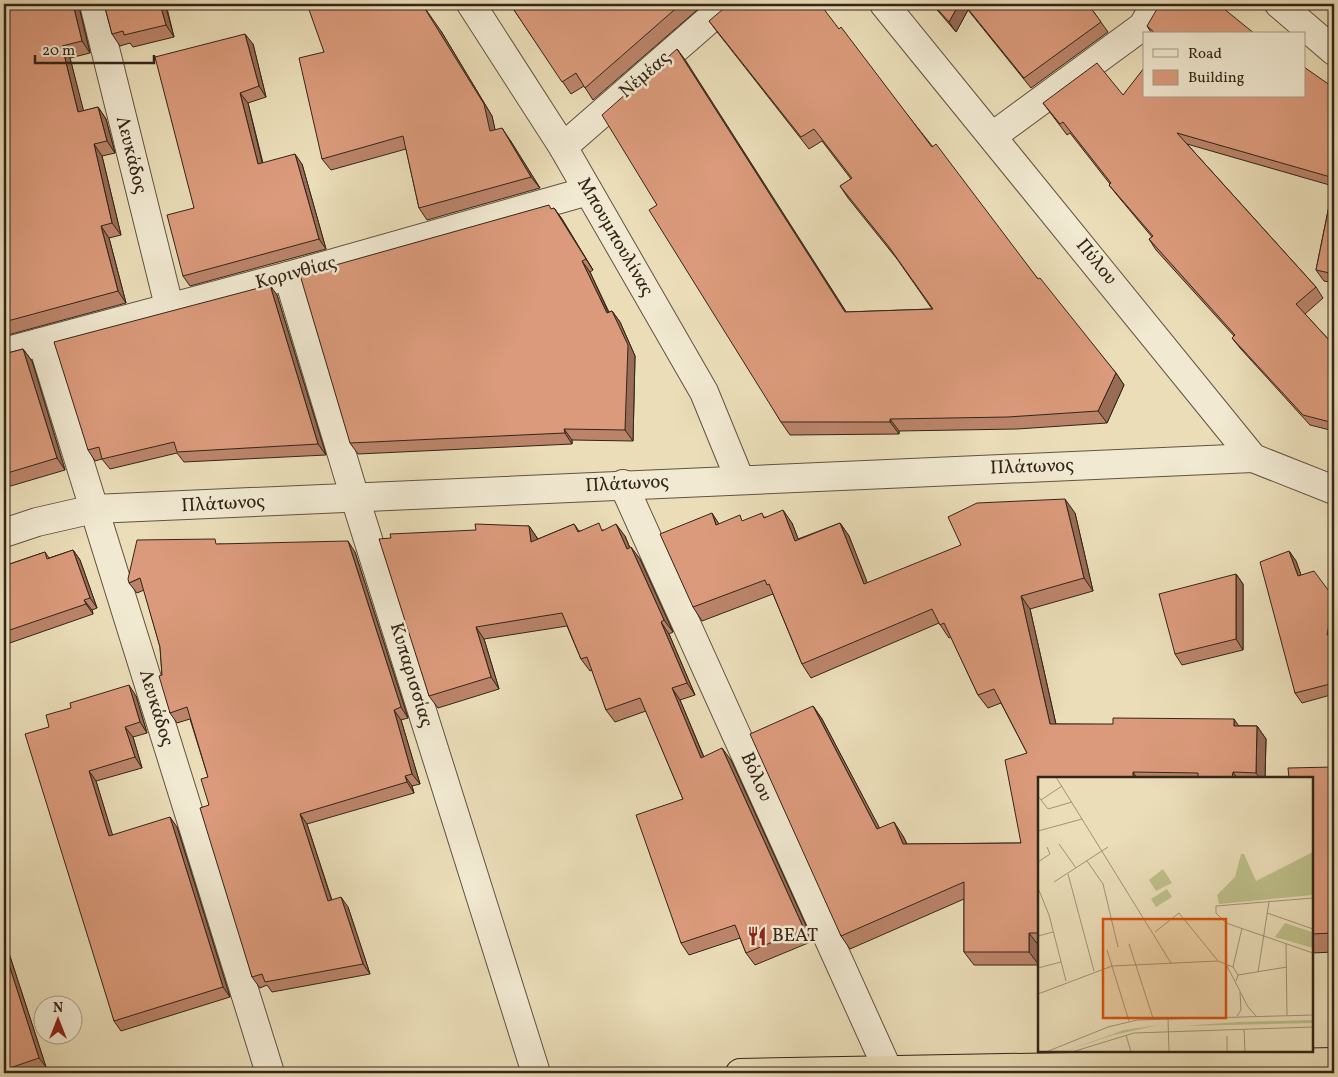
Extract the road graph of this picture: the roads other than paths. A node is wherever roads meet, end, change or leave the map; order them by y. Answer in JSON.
{"nodes":[{"id":1,"x":94,"y":4,"type":"edge"},
{"id":2,"x":471,"y":4,"type":"edge"},
{"id":3,"x":727,"y":4,"type":"edge"},
{"id":4,"x":884,"y":4,"type":"edge"},
{"id":5,"x":1155,"y":4,"type":"edge"},
{"id":6,"x":1279,"y":4,"type":"edge"},
{"id":7,"x":1334,"y":51,"type":"edge"},
{"id":8,"x":994,"y":135,"type":"junction"},
{"id":9,"x":562,"y":147,"type":"junction"},
{"id":10,"x":588,"y":191,"type":"junction"},
{"id":11,"x":288,"y":276,"type":"junction"},
{"id":12,"x":169,"y":306,"type":"junction"},
{"id":13,"x":42,"y":342,"type":"junction"},
{"id":14,"x":4,"y":352,"type":"edge"},
{"id":15,"x":1253,"y":458,"type":"junction"},
{"id":16,"x":740,"y":480,"type":"junction"},
{"id":17,"x":623,"y":484,"type":"junction"},
{"id":18,"x":1333,"y":490,"type":"edge"},
{"id":19,"x":355,"y":498,"type":"junction"},
{"id":20,"x":94,"y":509,"type":"junction"},
{"id":21,"x":4,"y":532,"type":"edge"},
{"id":22,"x":1334,"y":1062,"type":"edge"},
{"id":23,"x":888,"y":1070,"type":"junction"},
{"id":24,"x":270,"y":1073,"type":"edge"},
{"id":25,"x":536,"y":1073,"type":"edge"},
{"id":26,"x":740,"y":1073,"type":"edge"}],
"edges":[{"from":1,"to":12,"type":"street","name":"Λευκάδος"},
{"from":2,"to":9,"type":"street","name":"Μπουμπουλίνας"},
{"from":3,"to":9,"type":"street","name":"Νέμέας"},
{"from":4,"to":8,"type":"street","name":"Πύλου"},
{"from":5,"to":8,"type":"street"},
{"from":6,"to":7,"type":"street"},
{"from":8,"to":15,"type":"street","name":"Πύλου"},
{"from":9,"to":10,"type":"street","name":"Μπουμπουλίνας"},
{"from":10,"to":11,"type":"street","name":"Κορινθίας"},
{"from":10,"to":16,"type":"street","name":"Μπουμπουλίνας"},
{"from":11,"to":12,"type":"street","name":"Κορινθίας"},
{"from":11,"to":19,"type":"street","name":"Κυπαρισσίας"},
{"from":12,"to":13,"type":"street","name":"Κορινθίας"},
{"from":13,"to":14,"type":"street","name":"Κορινθίας"},
{"from":13,"to":20,"type":"street","name":"Λευκάδος"},
{"from":15,"to":16,"type":"street","name":"Πλάτωνος"},
{"from":15,"to":18,"type":"street"},
{"from":16,"to":17,"type":"street","name":"Πλάτωνος"},
{"from":17,"to":19,"type":"street","name":"Πλάτωνος"},
{"from":17,"to":23,"type":"street","name":"Βόλου"},
{"from":19,"to":20,"type":"street","name":"Πλάτωνος"},
{"from":19,"to":25,"type":"street","name":"Κυπαρισσίας"},
{"from":20,"to":21,"type":"street","name":"Πλάτωνος"},
{"from":20,"to":24,"type":"street","name":"Λευκάδος"},
{"from":22,"to":23,"type":"highway"},
{"from":23,"to":26,"type":"highway"}]}
